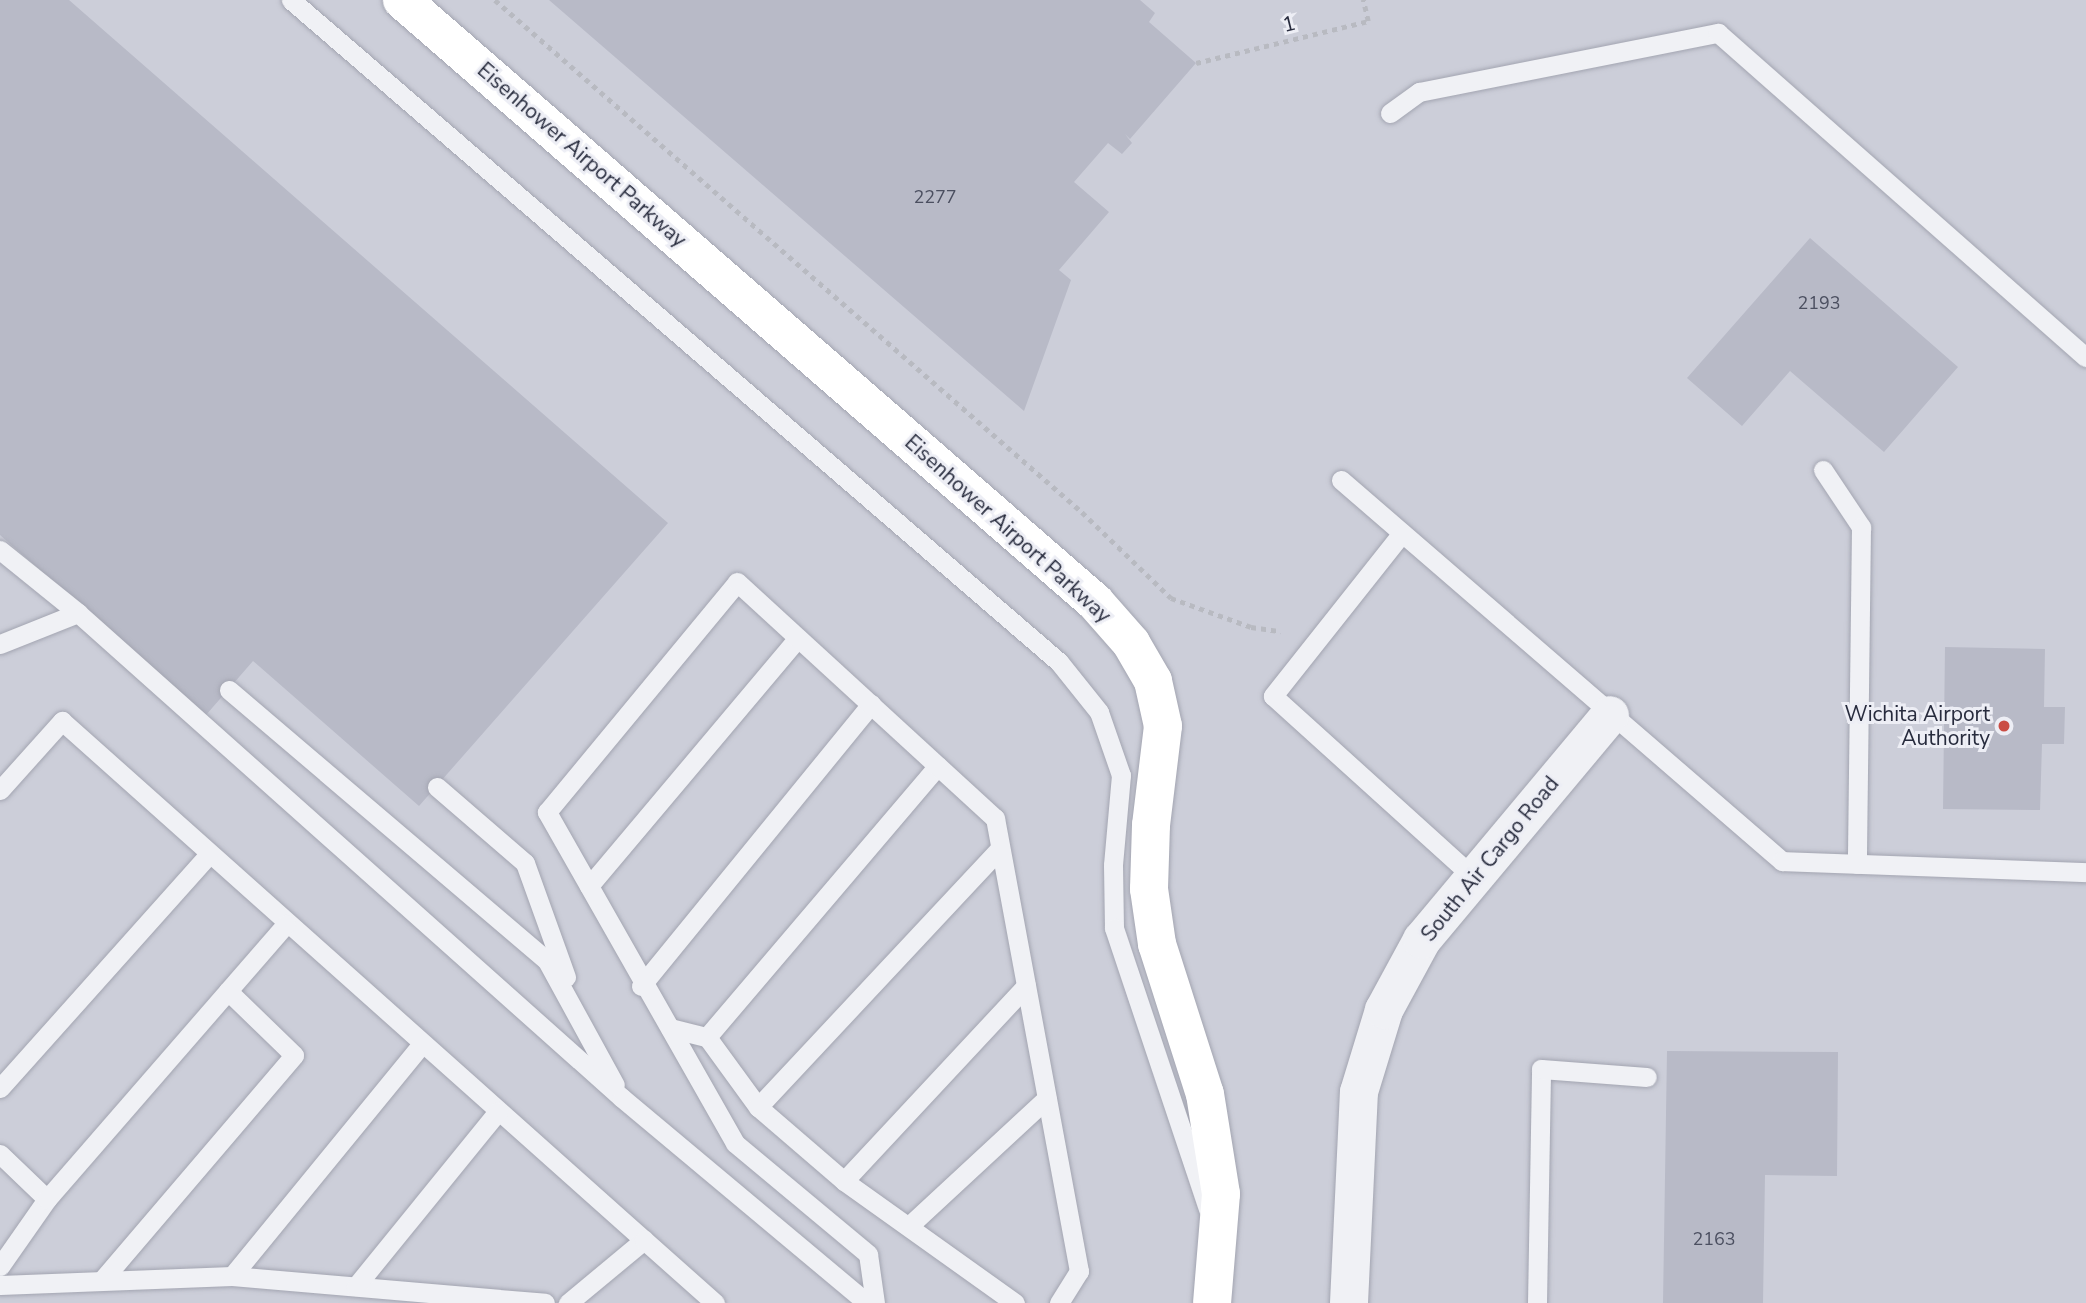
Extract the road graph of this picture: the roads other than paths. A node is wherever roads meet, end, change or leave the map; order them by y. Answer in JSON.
{"nodes":[{"id":1,"x":291,"y":0,"type":"edge"},
{"id":2,"x":402,"y":0,"type":"edge"},
{"id":3,"x":1390,"y":113,"type":"dead end"},
{"id":4,"x":2086,"y":357,"type":"edge"},
{"id":5,"x":1823,"y":470,"type":"dead end"},
{"id":6,"x":1341,"y":480,"type":"dead end"},
{"id":7,"x":1402,"y":533,"type":"junction"},
{"id":8,"x":0,"y":550,"type":"edge"},
{"id":9,"x":78,"y":613,"type":"junction"},
{"id":10,"x":799,"y":638,"type":"junction"},
{"id":11,"x":0,"y":644,"type":"edge"},
{"id":12,"x":229,"y":690,"type":"dead end"},
{"id":13,"x":871,"y":704,"type":"junction"},
{"id":14,"x":1610,"y":715,"type":"junction"},
{"id":15,"x":938,"y":766,"type":"junction"},
{"id":16,"x":437,"y":787,"type":"dead end"},
{"id":17,"x":0,"y":790,"type":"edge"},
{"id":18,"x":1000,"y":848,"type":"junction"},
{"id":19,"x":208,"y":855,"type":"junction"},
{"id":20,"x":1857,"y":864,"type":"junction"},
{"id":21,"x":2086,"y":872,"type":"edge"},
{"id":22,"x":1472,"y":876,"type":"junction"},
{"id":23,"x":589,"y":886,"type":"junction"},
{"id":24,"x":286,"y":924,"type":"junction"},
{"id":25,"x":641,"y":986,"type":"junction"},
{"id":26,"x":1026,"y":986,"type":"junction"},
{"id":27,"x":228,"y":990,"type":"junction"},
{"id":28,"x":670,"y":1028,"type":"junction"},
{"id":29,"x":586,"y":1034,"type":"junction"},
{"id":30,"x":707,"y":1037,"type":"junction"},
{"id":31,"x":422,"y":1044,"type":"junction"},
{"id":32,"x":1647,"y":1076,"type":"dead end"},
{"id":33,"x":0,"y":1088,"type":"edge"},
{"id":34,"x":622,"y":1098,"type":"junction"},
{"id":35,"x":1047,"y":1098,"type":"junction"},
{"id":36,"x":758,"y":1107,"type":"junction"},
{"id":37,"x":498,"y":1111,"type":"junction"},
{"id":38,"x":0,"y":1154,"type":"edge"},
{"id":39,"x":845,"y":1181,"type":"junction"},
{"id":40,"x":47,"y":1199,"type":"junction"},
{"id":41,"x":911,"y":1224,"type":"junction"},
{"id":42,"x":1217,"y":1237,"type":"junction"},
{"id":43,"x":644,"y":1240,"type":"junction"},
{"id":44,"x":0,"y":1266,"type":"edge"},
{"id":45,"x":232,"y":1276,"type":"junction"},
{"id":46,"x":103,"y":1279,"type":"junction"},
{"id":47,"x":0,"y":1285,"type":"edge"},
{"id":48,"x":356,"y":1286,"type":"junction"},
{"id":49,"x":545,"y":1303,"type":"edge"},
{"id":50,"x":568,"y":1303,"type":"edge"},
{"id":51,"x":715,"y":1303,"type":"edge"},
{"id":52,"x":867,"y":1303,"type":"edge"},
{"id":53,"x":875,"y":1303,"type":"edge"},
{"id":54,"x":1015,"y":1303,"type":"edge"},
{"id":55,"x":1059,"y":1303,"type":"edge"},
{"id":56,"x":1212,"y":1303,"type":"edge"},
{"id":57,"x":1349,"y":1303,"type":"edge"},
{"id":58,"x":1537,"y":1303,"type":"edge"}],
"edges":[{"from":1,"to":42,"type":"lane"},
{"from":2,"to":42,"type":"main road","name":"Eisenhower Airport Parkway"},
{"from":3,"to":4,"type":"lane"},
{"from":5,"to":20,"type":"lane"},
{"from":6,"to":7,"type":"lane"},
{"from":7,"to":14,"type":"lane"},
{"from":7,"to":22,"type":"lane"},
{"from":8,"to":9,"type":"lane"},
{"from":9,"to":11,"type":"lane"},
{"from":9,"to":34,"type":"lane"},
{"from":10,"to":13,"type":"lane"},
{"from":10,"to":23,"type":"lane"},
{"from":10,"to":23,"type":"lane"},
{"from":12,"to":29,"type":"lane"},
{"from":13,"to":15,"type":"lane"},
{"from":13,"to":25,"type":"lane"},
{"from":14,"to":20,"type":"lane"},
{"from":14,"to":22,"type":"street","name":"South Air Cargo Road"},
{"from":15,"to":18,"type":"lane"},
{"from":15,"to":30,"type":"lane"},
{"from":16,"to":29,"type":"lane"},
{"from":17,"to":19,"type":"lane"},
{"from":18,"to":26,"type":"lane"},
{"from":18,"to":36,"type":"lane"},
{"from":19,"to":24,"type":"lane"},
{"from":19,"to":33,"type":"lane"},
{"from":20,"to":21,"type":"lane"},
{"from":22,"to":57,"type":"street","name":"South Air Cargo Road"},
{"from":23,"to":25,"type":"lane"},
{"from":24,"to":27,"type":"lane"},
{"from":24,"to":31,"type":"lane"},
{"from":25,"to":28,"type":"lane"},
{"from":26,"to":35,"type":"lane"},
{"from":26,"to":39,"type":"lane"},
{"from":27,"to":40,"type":"lane"},
{"from":27,"to":46,"type":"lane"},
{"from":28,"to":30,"type":"lane"},
{"from":28,"to":53,"type":"lane"},
{"from":29,"to":34,"type":"lane"},
{"from":30,"to":36,"type":"lane"},
{"from":31,"to":37,"type":"lane"},
{"from":31,"to":45,"type":"lane"},
{"from":32,"to":58,"type":"lane"},
{"from":34,"to":52,"type":"lane"},
{"from":35,"to":41,"type":"lane"},
{"from":35,"to":55,"type":"lane"},
{"from":36,"to":39,"type":"lane"},
{"from":37,"to":43,"type":"lane"},
{"from":37,"to":48,"type":"lane"},
{"from":38,"to":40,"type":"lane"},
{"from":39,"to":41,"type":"lane"},
{"from":40,"to":44,"type":"lane"},
{"from":41,"to":54,"type":"lane"},
{"from":42,"to":56,"type":"main road","name":"Eisenhower Airport Parkway"},
{"from":43,"to":50,"type":"lane"},
{"from":43,"to":51,"type":"lane"},
{"from":45,"to":46,"type":"lane"},
{"from":45,"to":48,"type":"lane"},
{"from":46,"to":47,"type":"lane"},
{"from":48,"to":49,"type":"lane"}]}
